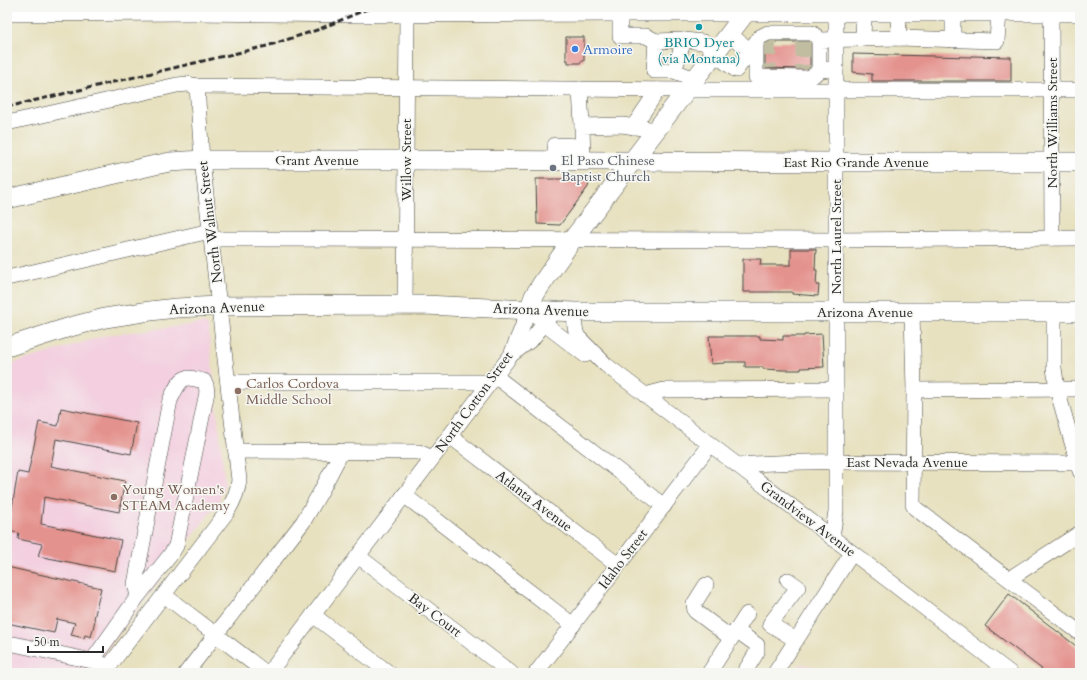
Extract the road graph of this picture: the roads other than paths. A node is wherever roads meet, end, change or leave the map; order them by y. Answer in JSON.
{"nodes":[{"id":1,"x":194,"y":9,"type":"edge"},
{"id":2,"x":670,"y":9,"type":"edge"},
{"id":3,"x":698,"y":9,"type":"edge"},
{"id":4,"x":748,"y":9,"type":"edge"},
{"id":5,"x":836,"y":9,"type":"edge"},
{"id":6,"x":340,"y":10,"type":"edge"},
{"id":7,"x":622,"y":10,"type":"edge"},
{"id":8,"x":1051,"y":10,"type":"edge"},
{"id":9,"x":7,"y":12,"type":"edge"},
{"id":10,"x":646,"y":12,"type":"junction"},
{"id":11,"x":768,"y":12,"type":"junction"},
{"id":12,"x":864,"y":12,"type":"junction"},
{"id":13,"x":898,"y":12,"type":"junction"},
{"id":14,"x":953,"y":12,"type":"junction"},
{"id":15,"x":999,"y":12,"type":"junction"},
{"id":16,"x":1080,"y":12,"type":"edge"},
{"id":17,"x":407,"y":14,"type":"junction"},
{"id":18,"x":729,"y":34,"type":"junction"},
{"id":19,"x":652,"y":38,"type":"junction"},
{"id":20,"x":898,"y":38,"type":"junction"},
{"id":21,"x":863,"y":39,"type":"junction"},
{"id":22,"x":684,"y":40,"type":"junction"},
{"id":23,"x":819,"y":40,"type":"junction"},
{"id":24,"x":836,"y":40,"type":"junction"},
{"id":25,"x":953,"y":40,"type":"junction"},
{"id":26,"x":761,"y":42,"type":"junction"},
{"id":27,"x":715,"y":52,"type":"junction"},
{"id":28,"x":836,"y":69,"type":"junction"},
{"id":29,"x":736,"y":70,"type":"junction"},
{"id":30,"x":819,"y":70,"type":"junction"},
{"id":31,"x":674,"y":71,"type":"junction"},
{"id":32,"x":764,"y":74,"type":"junction"},
{"id":33,"x":690,"y":85,"type":"junction"},
{"id":34,"x":197,"y":86,"type":"junction"},
{"id":35,"x":407,"y":88,"type":"junction"},
{"id":36,"x":580,"y":89,"type":"junction"},
{"id":37,"x":658,"y":90,"type":"junction"},
{"id":38,"x":836,"y":90,"type":"junction"},
{"id":39,"x":1052,"y":90,"type":"junction"},
{"id":40,"x":1080,"y":90,"type":"edge"},
{"id":41,"x":7,"y":123,"type":"edge"},
{"id":42,"x":582,"y":126,"type":"junction"},
{"id":43,"x":633,"y":127,"type":"junction"},
{"id":44,"x":656,"y":130,"type":"junction"},
{"id":45,"x":582,"y":154,"type":"junction"},
{"id":46,"x":202,"y":160,"type":"junction"},
{"id":47,"x":406,"y":160,"type":"junction"},
{"id":48,"x":632,"y":162,"type":"junction"},
{"id":49,"x":836,"y":162,"type":"junction"},
{"id":50,"x":1052,"y":162,"type":"junction"},
{"id":51,"x":1080,"y":162,"type":"edge"},
{"id":52,"x":7,"y":199,"type":"edge"},
{"id":53,"x":211,"y":235,"type":"junction"},
{"id":54,"x":1052,"y":238,"type":"junction"},
{"id":55,"x":1080,"y":238,"type":"edge"},
{"id":56,"x":406,"y":239,"type":"junction"},
{"id":57,"x":572,"y":240,"type":"junction"},
{"id":58,"x":836,"y":240,"type":"junction"},
{"id":59,"x":7,"y":278,"type":"edge"},
{"id":60,"x":219,"y":306,"type":"junction"},
{"id":61,"x":406,"y":306,"type":"junction"},
{"id":62,"x":529,"y":310,"type":"junction"},
{"id":63,"x":575,"y":312,"type":"junction"},
{"id":64,"x":836,"y":312,"type":"junction"},
{"id":65,"x":912,"y":312,"type":"junction"},
{"id":66,"x":1054,"y":312,"type":"junction"},
{"id":67,"x":1080,"y":312,"type":"edge"},
{"id":68,"x":550,"y":317,"type":"junction"},
{"id":69,"x":7,"y":347,"type":"edge"},
{"id":70,"x":511,"y":354,"type":"junction"},
{"id":71,"x":606,"y":365,"type":"junction"},
{"id":72,"x":493,"y":379,"type":"junction"},
{"id":73,"x":228,"y":382,"type":"junction"},
{"id":74,"x":1058,"y":389,"type":"junction"},
{"id":75,"x":1080,"y":389,"type":"edge"},
{"id":76,"x":836,"y":390,"type":"junction"},
{"id":77,"x":914,"y":390,"type":"junction"},
{"id":78,"x":645,"y":395,"type":"junction"},
{"id":79,"x":450,"y":436,"type":"junction"},
{"id":80,"x":710,"y":445,"type":"junction"},
{"id":81,"x":342,"y":451,"type":"junction"},
{"id":82,"x":236,"y":452,"type":"junction"},
{"id":83,"x":432,"y":458,"type":"junction"},
{"id":84,"x":836,"y":462,"type":"junction"},
{"id":85,"x":914,"y":462,"type":"junction"},
{"id":86,"x":737,"y":465,"type":"junction"},
{"id":87,"x":1079,"y":467,"type":"edge"},
{"id":88,"x":404,"y":495,"type":"junction"},
{"id":89,"x":664,"y":506,"type":"junction"},
{"id":90,"x":1080,"y":533,"type":"edge"},
{"id":91,"x":832,"y":538,"type":"junction"},
{"id":92,"x":852,"y":553,"type":"junction"},
{"id":93,"x":358,"y":556,"type":"junction"},
{"id":94,"x":618,"y":565,"type":"junction"},
{"id":95,"x":1009,"y":579,"type":"junction"},
{"id":96,"x":788,"y":580,"type":"dead end"},
{"id":97,"x":706,"y":585,"type":"dead end"},
{"id":98,"x":164,"y":595,"type":"junction"},
{"id":99,"x":138,"y":596,"type":"junction"},
{"id":100,"x":313,"y":615,"type":"junction"},
{"id":101,"x":759,"y":619,"type":"junction"},
{"id":102,"x":120,"y":621,"type":"junction"},
{"id":103,"x":573,"y":625,"type":"junction"},
{"id":104,"x":135,"y":633,"type":"junction"},
{"id":105,"x":1080,"y":633,"type":"edge"},
{"id":106,"x":216,"y":634,"type":"junction"},
{"id":107,"x":734,"y":634,"type":"junction"},
{"id":108,"x":796,"y":640,"type":"junction"},
{"id":109,"x":14,"y":644,"type":"dead end"},
{"id":110,"x":92,"y":661,"type":"junction"},
{"id":111,"x":107,"y":669,"type":"edge"},
{"id":112,"x":186,"y":673,"type":"edge"},
{"id":113,"x":267,"y":673,"type":"edge"},
{"id":114,"x":389,"y":673,"type":"edge"},
{"id":115,"x":511,"y":673,"type":"edge"},
{"id":116,"x":536,"y":673,"type":"edge"},
{"id":117,"x":708,"y":673,"type":"edge"},
{"id":118,"x":744,"y":673,"type":"edge"},
{"id":119,"x":775,"y":673,"type":"edge"},
{"id":120,"x":1010,"y":673,"type":"edge"}],
"edges":[{"from":1,"to":6,"type":"main road"},
{"from":1,"to":9,"type":"main road"},
{"from":2,"to":3,"type":"main road"},
{"from":2,"to":10,"type":"main road"},
{"from":3,"to":4,"type":"main road"},
{"from":4,"to":11,"type":"main road"},
{"from":4,"to":18,"type":"main road","name":"North Cotton Street"},
{"from":5,"to":11,"type":"main road"},
{"from":5,"to":12,"type":"main road"},
{"from":5,"to":24,"type":"street","name":"North Laurel Street"},
{"from":6,"to":17,"type":"main road"},
{"from":7,"to":10,"type":"main road"},
{"from":7,"to":17,"type":"main road"},
{"from":7,"to":19,"type":"street"},
{"from":8,"to":15,"type":"main road"},
{"from":8,"to":16,"type":"main road"},
{"from":8,"to":39,"type":"street","name":"North Williams Street"},
{"from":10,"to":19,"type":"street"},
{"from":11,"to":26,"type":"street"},
{"from":12,"to":13,"type":"main road"},
{"from":12,"to":21,"type":"street"},
{"from":13,"to":14,"type":"main road"},
{"from":13,"to":20,"type":"street"},
{"from":14,"to":15,"type":"main road"},
{"from":14,"to":25,"type":"street"},
{"from":15,"to":25,"type":"street"},
{"from":17,"to":35,"type":"street","name":"Willow Street"},
{"from":18,"to":26,"type":"street"},
{"from":18,"to":27,"type":"main road","name":"North Cotton Street"},
{"from":19,"to":22,"type":"street"},
{"from":19,"to":31,"type":"street"},
{"from":20,"to":21,"type":"street"},
{"from":20,"to":25,"type":"street"},
{"from":21,"to":24,"type":"street"},
{"from":22,"to":27,"type":"street"},
{"from":22,"to":31,"type":"street"},
{"from":23,"to":24,"type":"street"},
{"from":23,"to":26,"type":"street"},
{"from":23,"to":30,"type":"street"},
{"from":24,"to":28,"type":"street","name":"North Laurel Street"},
{"from":26,"to":29,"type":"street"},
{"from":26,"to":32,"type":"street"},
{"from":27,"to":29,"type":"street"},
{"from":27,"to":33,"type":"main road","name":"North Cotton Street"},
{"from":28,"to":30,"type":"street"},
{"from":28,"to":38,"type":"street","name":"North Laurel Street"},
{"from":29,"to":32,"type":"street"},
{"from":30,"to":32,"type":"street"},
{"from":31,"to":33,"type":"street"},
{"from":33,"to":37,"type":"street"},
{"from":33,"to":38,"type":"street"},
{"from":33,"to":44,"type":"main road","name":"North Cotton Street"},
{"from":34,"to":35,"type":"street"},
{"from":34,"to":41,"type":"street"},
{"from":34,"to":46,"type":"street","name":"North Walnut Street"},
{"from":35,"to":36,"type":"street"},
{"from":35,"to":47,"type":"street","name":"Willow Street"},
{"from":36,"to":37,"type":"street"},
{"from":36,"to":42,"type":"street"},
{"from":37,"to":43,"type":"street"},
{"from":38,"to":39,"type":"street"},
{"from":38,"to":49,"type":"street","name":"North Laurel Street"},
{"from":39,"to":40,"type":"street"},
{"from":39,"to":50,"type":"street","name":"North Williams Street"},
{"from":42,"to":43,"type":"street"},
{"from":42,"to":45,"type":"street"},
{"from":43,"to":44,"type":"street"},
{"from":44,"to":48,"type":"main road","name":"North Cotton Street"},
{"from":45,"to":47,"type":"main road","name":"Grant Avenue"},
{"from":45,"to":48,"type":"main road","name":"Grant Avenue"},
{"from":46,"to":47,"type":"main road","name":"Grant Avenue"},
{"from":46,"to":52,"type":"main road","name":"Grant Avenue"},
{"from":46,"to":53,"type":"street","name":"North Walnut Street"},
{"from":47,"to":56,"type":"street","name":"Willow Street"},
{"from":48,"to":49,"type":"main road","name":"East Rio Grande Avenue"},
{"from":48,"to":57,"type":"main road","name":"North Cotton Street"},
{"from":49,"to":50,"type":"main road","name":"East Rio Grande Avenue"},
{"from":49,"to":58,"type":"street","name":"North Laurel Street"},
{"from":50,"to":51,"type":"main road","name":"East Rio Grande Avenue"},
{"from":50,"to":54,"type":"street","name":"North Williams Street"},
{"from":53,"to":56,"type":"street"},
{"from":53,"to":59,"type":"street"},
{"from":53,"to":60,"type":"street","name":"North Walnut Street"},
{"from":54,"to":55,"type":"street"},
{"from":54,"to":58,"type":"street"},
{"from":56,"to":57,"type":"street"},
{"from":56,"to":61,"type":"street","name":"Willow Street"},
{"from":57,"to":58,"type":"street"},
{"from":57,"to":62,"type":"main road","name":"North Cotton Street"},
{"from":58,"to":64,"type":"street","name":"North Laurel Street"},
{"from":60,"to":61,"type":"main road","name":"Arizona Avenue"},
{"from":60,"to":69,"type":"main road","name":"Arizona Avenue"},
{"from":60,"to":73,"type":"street","name":"North Walnut Street"},
{"from":61,"to":62,"type":"main road","name":"Arizona Avenue"},
{"from":62,"to":68,"type":"main road","name":"Arizona Avenue"},
{"from":62,"to":70,"type":"street","name":"North Cotton Street"},
{"from":63,"to":64,"type":"main road","name":"Arizona Avenue"},
{"from":63,"to":68,"type":"main road","name":"Arizona Avenue"},
{"from":63,"to":71,"type":"street","name":"Grandview Avenue"},
{"from":64,"to":65,"type":"main road","name":"Arizona Avenue"},
{"from":64,"to":76,"type":"street","name":"North Laurel Street"},
{"from":65,"to":66,"type":"main road","name":"Arizona Avenue"},
{"from":65,"to":77,"type":"street"},
{"from":66,"to":67,"type":"main road","name":"Arizona Avenue"},
{"from":66,"to":74,"type":"street"},
{"from":68,"to":70,"type":"street"},
{"from":68,"to":71,"type":"street","name":"Grandview Avenue"},
{"from":70,"to":72,"type":"street","name":"North Cotton Street"},
{"from":71,"to":78,"type":"street","name":"Grandview Avenue"},
{"from":72,"to":73,"type":"street"},
{"from":72,"to":79,"type":"street","name":"North Cotton Street"},
{"from":72,"to":89,"type":"street"},
{"from":73,"to":82,"type":"street","name":"North Walnut Street"},
{"from":74,"to":75,"type":"street"},
{"from":74,"to":77,"type":"street"},
{"from":74,"to":87,"type":"street"},
{"from":76,"to":78,"type":"street"},
{"from":76,"to":84,"type":"street","name":"North Laurel Street"},
{"from":77,"to":85,"type":"street"},
{"from":78,"to":80,"type":"street","name":"Grandview Avenue"},
{"from":79,"to":83,"type":"street","name":"North Cotton Street"},
{"from":79,"to":94,"type":"street","name":"Atlanta Avenue"},
{"from":80,"to":86,"type":"street","name":"Grandview Avenue"},
{"from":80,"to":89,"type":"street","name":"Idaho Street"},
{"from":81,"to":82,"type":"street"},
{"from":81,"to":83,"type":"street"},
{"from":81,"to":106,"type":"street"},
{"from":82,"to":98,"type":"street","name":"North Walnut Street"},
{"from":83,"to":88,"type":"street","name":"North Cotton Street"},
{"from":84,"to":85,"type":"street","name":"East Nevada Avenue"},
{"from":84,"to":86,"type":"street","name":"East Nevada Avenue"},
{"from":84,"to":91,"type":"street","name":"North Laurel Street"},
{"from":85,"to":87,"type":"street","name":"East Nevada Avenue"},
{"from":85,"to":95,"type":"street"},
{"from":86,"to":91,"type":"street","name":"Grandview Avenue"},
{"from":88,"to":93,"type":"street","name":"North Cotton Street"},
{"from":88,"to":103,"type":"street"},
{"from":89,"to":94,"type":"street","name":"Idaho Street"},
{"from":90,"to":95,"type":"street"},
{"from":91,"to":92,"type":"street","name":"Grandview Avenue"},
{"from":92,"to":108,"type":"street"},
{"from":92,"to":120,"type":"street","name":"Grandview Avenue"},
{"from":93,"to":100,"type":"street","name":"North Cotton Street"},
{"from":93,"to":115,"type":"street","name":"Bay Court"},
{"from":94,"to":103,"type":"street","name":"Idaho Street"},
{"from":95,"to":105,"type":"street"},
{"from":96,"to":101,"type":"street"},
{"from":97,"to":107,"type":"street"},
{"from":98,"to":104,"type":"street","name":"North Walnut Street"},
{"from":98,"to":106,"type":"street"},
{"from":99,"to":99,"type":"street"},
{"from":99,"to":102,"type":"street"},
{"from":100,"to":113,"type":"street","name":"North Cotton Street"},
{"from":100,"to":114,"type":"street"},
{"from":101,"to":107,"type":"street"},
{"from":101,"to":108,"type":"street"},
{"from":102,"to":104,"type":"street"},
{"from":102,"to":110,"type":"street"},
{"from":103,"to":116,"type":"street","name":"Idaho Street"},
{"from":104,"to":111,"type":"street","name":"North Walnut Street"},
{"from":106,"to":112,"type":"street"},
{"from":106,"to":113,"type":"street"},
{"from":107,"to":117,"type":"street"},
{"from":107,"to":118,"type":"street"},
{"from":108,"to":119,"type":"street"},
{"from":109,"to":110,"type":"street"},
{"from":110,"to":111,"type":"street"}]}
